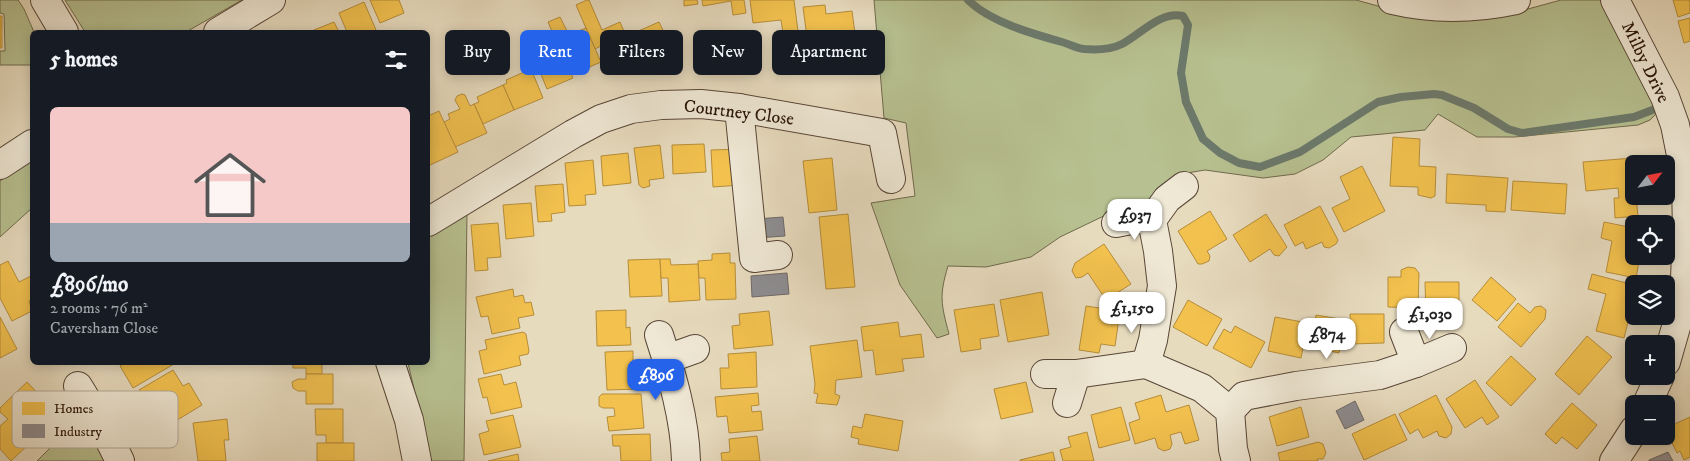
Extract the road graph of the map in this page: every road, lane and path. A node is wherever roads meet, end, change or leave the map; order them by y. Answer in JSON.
{"nodes":[{"id":1,"x":45,"y":0,"type":"edge"},
{"id":2,"x":271,"y":0,"type":"edge"},
{"id":3,"x":1392,"y":0,"type":"edge"},
{"id":4,"x":1516,"y":0,"type":"edge"},
{"id":5,"x":1615,"y":0,"type":"edge"},
{"id":6,"x":63,"y":30,"type":"edge"},
{"id":7,"x":221,"y":30,"type":"edge"},
{"id":8,"x":739,"y":108,"type":"junction"},
{"id":9,"x":30,"y":145,"type":"edge"},
{"id":10,"x":0,"y":165,"type":"edge"},
{"id":11,"x":891,"y":179,"type":"dead end"},
{"id":12,"x":1184,"y":186,"type":"dead end"},
{"id":13,"x":1152,"y":220,"type":"junction"},
{"id":14,"x":430,"y":221,"type":"edge"},
{"id":15,"x":1116,"y":223,"type":"dead end"},
{"id":16,"x":778,"y":255,"type":"dead end"},
{"id":17,"x":1687,"y":300,"type":"edge"},
{"id":18,"x":1404,"y":332,"type":"dead end"},
{"id":19,"x":1675,"y":335,"type":"edge"},
{"id":20,"x":1452,"y":348,"type":"dead end"},
{"id":21,"x":695,"y":349,"type":"dead end"},
{"id":22,"x":1416,"y":363,"type":"junction"},
{"id":23,"x":1146,"y":364,"type":"junction"},
{"id":24,"x":391,"y":365,"type":"edge"},
{"id":25,"x":1045,"y":374,"type":"dead end"},
{"id":26,"x":1076,"y":374,"type":"junction"},
{"id":27,"x":78,"y":386,"type":"dead end"},
{"id":28,"x":81,"y":391,"type":"edge"},
{"id":29,"x":1067,"y":403,"type":"dead end"},
{"id":30,"x":1230,"y":411,"type":"junction"},
{"id":31,"x":1625,"y":444,"type":"edge"},
{"id":32,"x":114,"y":448,"type":"edge"},
{"id":33,"x":120,"y":461,"type":"edge"},
{"id":34,"x":417,"y":461,"type":"edge"},
{"id":35,"x":686,"y":461,"type":"edge"},
{"id":36,"x":1236,"y":461,"type":"edge"},
{"id":37,"x":1614,"y":461,"type":"edge"}],
"edges":[{"from":1,"to":6,"type":"street"},
{"from":2,"to":7,"type":"street"},
{"from":3,"to":4,"type":"street"},
{"from":5,"to":17,"type":"street","name":"Milby Drive"},
{"from":8,"to":11,"type":"street","name":"Courtney Close"},
{"from":8,"to":14,"type":"street","name":"Courtney Close"},
{"from":8,"to":16,"type":"street"},
{"from":9,"to":10,"type":"street"},
{"from":12,"to":13,"type":"street"},
{"from":13,"to":15,"type":"street"},
{"from":13,"to":23,"type":"street"},
{"from":17,"to":19,"type":"street","name":"Milby Drive"},
{"from":18,"to":22,"type":"street"},
{"from":20,"to":22,"type":"street"},
{"from":21,"to":35,"type":"street"},
{"from":22,"to":30,"type":"street"},
{"from":23,"to":26,"type":"street"},
{"from":23,"to":30,"type":"street"},
{"from":24,"to":34,"type":"street"},
{"from":25,"to":26,"type":"street"},
{"from":26,"to":29,"type":"street"},
{"from":27,"to":28,"type":"street"},
{"from":30,"to":36,"type":"street"},
{"from":31,"to":37,"type":"street"},
{"from":32,"to":33,"type":"street"}]}
